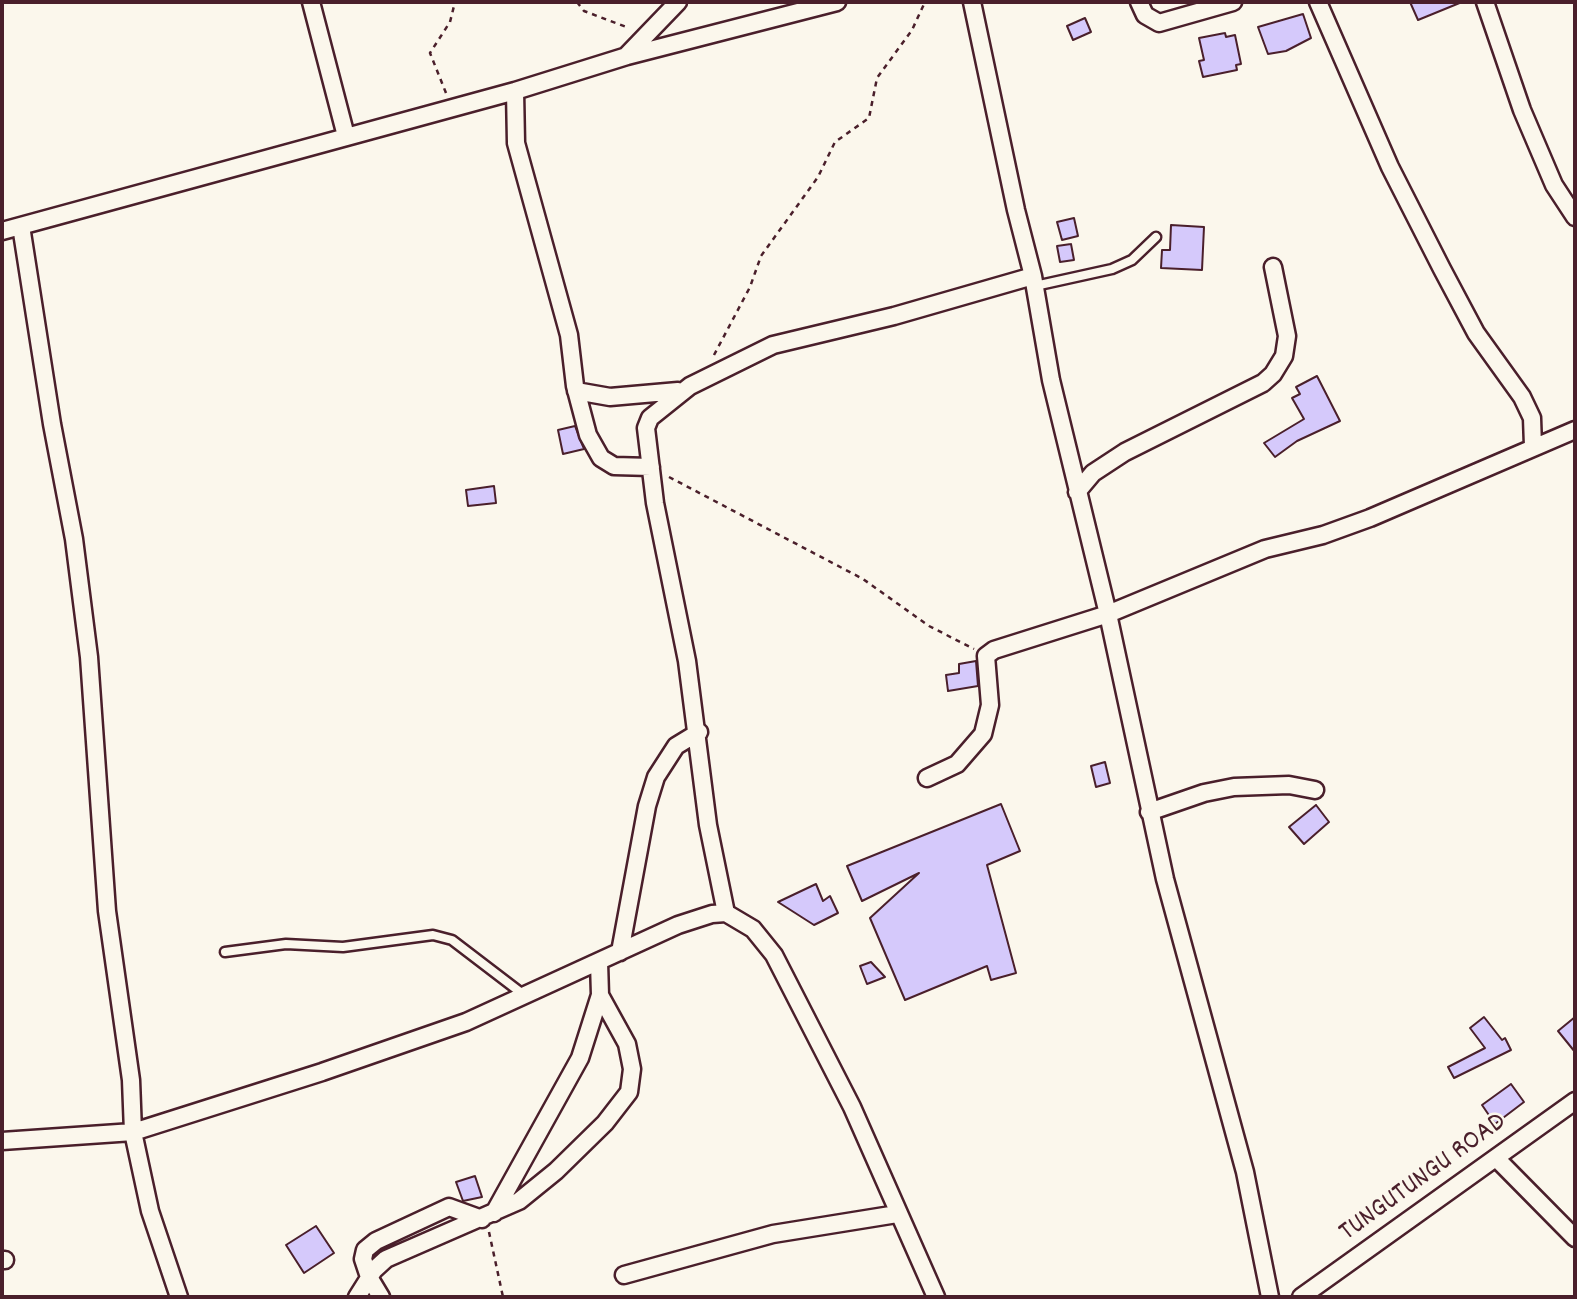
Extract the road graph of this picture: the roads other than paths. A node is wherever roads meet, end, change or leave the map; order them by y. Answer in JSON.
{"nodes":[{"id":1,"x":311,"y":2,"type":"edge"},
{"id":2,"x":678,"y":2,"type":"edge"},
{"id":3,"x":836,"y":2,"type":"edge"},
{"id":4,"x":972,"y":2,"type":"edge"},
{"id":5,"x":1139,"y":2,"type":"edge"},
{"id":6,"x":1233,"y":2,"type":"edge"},
{"id":7,"x":1318,"y":2,"type":"edge"},
{"id":8,"x":1485,"y":2,"type":"edge"},
{"id":9,"x":626,"y":55,"type":"junction"},
{"id":10,"x":515,"y":91,"type":"junction"},
{"id":11,"x":346,"y":136,"type":"junction"},
{"id":12,"x":1575,"y":217,"type":"edge"},
{"id":13,"x":21,"y":226,"type":"junction"},
{"id":14,"x":2,"y":231,"type":"edge"},
{"id":15,"x":1156,"y":237,"type":"dead end"},
{"id":16,"x":1273,"y":267,"type":"dead end"},
{"id":17,"x":1034,"y":281,"type":"junction"},
{"id":18,"x":576,"y":391,"type":"junction"},
{"id":19,"x":682,"y":391,"type":"junction"},
{"id":20,"x":1575,"y":430,"type":"edge"},
{"id":21,"x":1533,"y":446,"type":"junction"},
{"id":22,"x":650,"y":467,"type":"junction"},
{"id":23,"x":1077,"y":492,"type":"junction"},
{"id":24,"x":1108,"y":614,"type":"junction"},
{"id":25,"x":699,"y":732,"type":"junction"},
{"id":26,"x":927,"y":778,"type":"dead end"},
{"id":27,"x":1315,"y":790,"type":"dead end"},
{"id":28,"x":1149,"y":813,"type":"junction"},
{"id":29,"x":726,"y":913,"type":"junction"},
{"id":30,"x":225,"y":952,"type":"dead end"},
{"id":31,"x":620,"y":952,"type":"junction"},
{"id":32,"x":599,"y":962,"type":"junction"},
{"id":33,"x":600,"y":995,"type":"junction"},
{"id":34,"x":526,"y":997,"type":"junction"},
{"id":35,"x":1575,"y":1101,"type":"edge"},
{"id":36,"x":133,"y":1132,"type":"junction"},
{"id":37,"x":2,"y":1141,"type":"edge"},
{"id":38,"x":1497,"y":1159,"type":"junction"},
{"id":39,"x":897,"y":1214,"type":"junction"},
{"id":40,"x":488,"y":1216,"type":"junction"},
{"id":41,"x":1575,"y":1238,"type":"edge"},
{"id":42,"x":624,"y":1275,"type":"dead end"},
{"id":43,"x":369,"y":1278,"type":"junction"},
{"id":44,"x":179,"y":1297,"type":"edge"},
{"id":45,"x":357,"y":1297,"type":"edge"},
{"id":46,"x":381,"y":1297,"type":"edge"},
{"id":47,"x":936,"y":1297,"type":"edge"},
{"id":48,"x":1270,"y":1297,"type":"edge"},
{"id":49,"x":1301,"y":1297,"type":"edge"}],
"edges":[{"from":1,"to":11,"type":"street"},
{"from":2,"to":9,"type":"street"},
{"from":3,"to":9,"type":"street"},
{"from":4,"to":17,"type":"street"},
{"from":5,"to":6,"type":"street"},
{"from":7,"to":21,"type":"street"},
{"from":8,"to":12,"type":"street"},
{"from":9,"to":10,"type":"street"},
{"from":10,"to":11,"type":"street"},
{"from":10,"to":18,"type":"street"},
{"from":11,"to":13,"type":"street"},
{"from":13,"to":14,"type":"street"},
{"from":13,"to":36,"type":"street"},
{"from":15,"to":17,"type":"lane"},
{"from":16,"to":23,"type":"street"},
{"from":17,"to":19,"type":"street"},
{"from":17,"to":23,"type":"street"},
{"from":18,"to":19,"type":"street"},
{"from":18,"to":22,"type":"street"},
{"from":19,"to":22,"type":"street"},
{"from":20,"to":21,"type":"street"},
{"from":21,"to":24,"type":"street"},
{"from":22,"to":25,"type":"street"},
{"from":23,"to":24,"type":"street"},
{"from":24,"to":26,"type":"street"},
{"from":24,"to":28,"type":"street"},
{"from":25,"to":29,"type":"street"},
{"from":25,"to":31,"type":"street"},
{"from":27,"to":28,"type":"street"},
{"from":28,"to":48,"type":"street"},
{"from":29,"to":31,"type":"street"},
{"from":29,"to":39,"type":"street"},
{"from":30,"to":34,"type":"lane"},
{"from":31,"to":32,"type":"street"},
{"from":32,"to":33,"type":"street"},
{"from":32,"to":34,"type":"street"},
{"from":33,"to":40,"type":"street"},
{"from":33,"to":40,"type":"street"},
{"from":34,"to":36,"type":"street"},
{"from":35,"to":38,"type":"street","name":"TUNGUTUNGU ROAD"},
{"from":36,"to":37,"type":"street"},
{"from":36,"to":44,"type":"street"},
{"from":38,"to":41,"type":"street"},
{"from":38,"to":49,"type":"street","name":"TUNGUTUNGU ROAD"},
{"from":39,"to":42,"type":"street"},
{"from":39,"to":47,"type":"street"},
{"from":40,"to":43,"type":"street"},
{"from":40,"to":43,"type":"street"},
{"from":43,"to":45,"type":"street"},
{"from":43,"to":46,"type":"street"}]}
